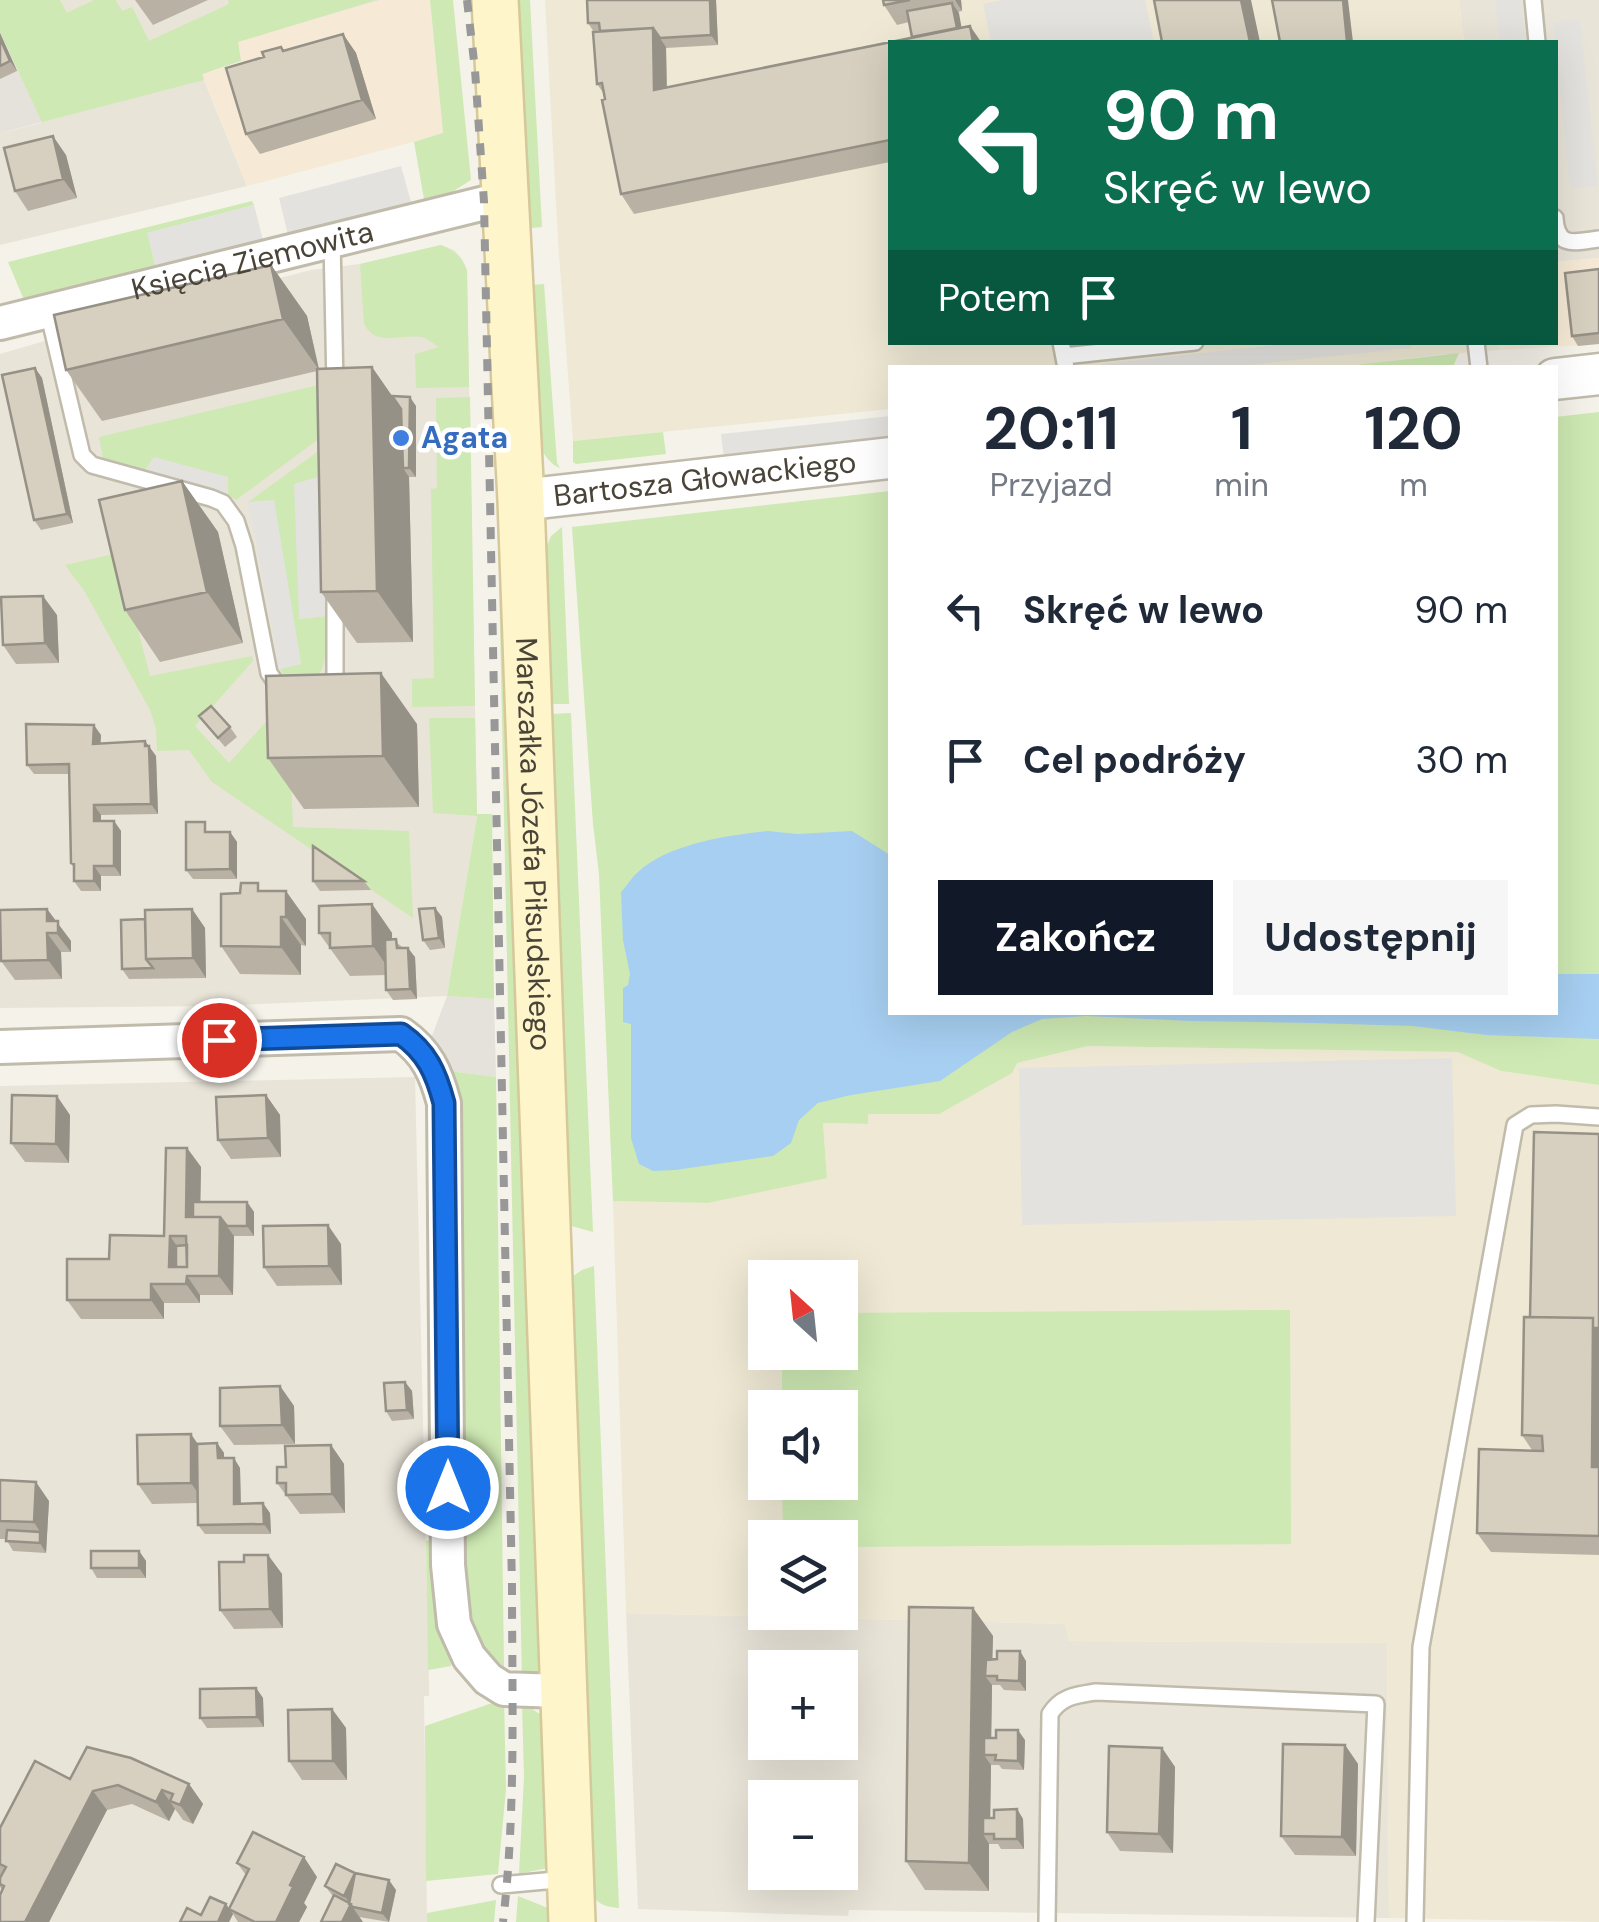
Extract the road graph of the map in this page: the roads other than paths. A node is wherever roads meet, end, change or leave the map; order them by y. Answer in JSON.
{"nodes":[{"id":1,"x":495,"y":0,"type":"edge"},
{"id":2,"x":1533,"y":0,"type":"edge"},
{"id":3,"x":1537,"y":40,"type":"edge"},
{"id":4,"x":505,"y":198,"type":"junction"},
{"id":5,"x":1558,"y":233,"type":"edge"},
{"id":6,"x":1599,"y":239,"type":"edge"},
{"id":7,"x":332,"y":240,"type":"junction"},
{"id":8,"x":48,"y":311,"type":"junction"},
{"id":9,"x":0,"y":323,"type":"edge"},
{"id":10,"x":1165,"y":345,"type":"edge"},
{"id":11,"x":1063,"y":355,"type":"edge"},
{"id":12,"x":1599,"y":374,"type":"edge"},
{"id":13,"x":1558,"y":379,"type":"edge"},
{"id":14,"x":335,"y":405,"type":"edge"},
{"id":15,"x":888,"y":458,"type":"edge"},
{"id":16,"x":521,"y":500,"type":"junction"},
{"id":17,"x":335,"y":578,"type":"edge"},
{"id":18,"x":293,"y":696,"type":"edge"},
{"id":19,"x":321,"y":696,"type":"edge"},
{"id":20,"x":0,"y":1046,"type":"edge"},
{"id":21,"x":1599,"y":1117,"type":"edge"},
{"id":22,"x":562,"y":1691,"type":"junction"},
{"id":23,"x":501,"y":1885,"type":"dead end"},
{"id":24,"x":571,"y":1900,"type":"edge"},
{"id":25,"x":1047,"y":1922,"type":"edge"},
{"id":26,"x":1366,"y":1922,"type":"edge"},
{"id":27,"x":1415,"y":1922,"type":"edge"}],
"edges":[{"from":1,"to":4,"type":"main road","name":"Marszałka Józefa Piłsudskiego"},
{"from":2,"to":3,"type":"lane"},
{"from":4,"to":7,"type":"street","name":"Księcia Ziemowita"},
{"from":4,"to":16,"type":"main road","name":"Marszałka Józefa Piłsudskiego"},
{"from":5,"to":6,"type":"lane"},
{"from":7,"to":8,"type":"street","name":"Księcia Ziemowita"},
{"from":7,"to":14,"type":"lane"},
{"from":8,"to":9,"type":"street","name":"Księcia Ziemowita"},
{"from":8,"to":18,"type":"lane"},
{"from":10,"to":11,"type":"lane"},
{"from":12,"to":13,"type":"street"},
{"from":15,"to":16,"type":"street","name":"Bartosza Głowackiego"},
{"from":16,"to":22,"type":"main road","name":"Marszałka Józefa Piłsudskiego"},
{"from":17,"to":19,"type":"lane"},
{"from":20,"to":22,"type":"street"},
{"from":21,"to":27,"type":"lane"},
{"from":22,"to":24,"type":"main road","name":"Marszałka Józefa Piłsudskiego"},
{"from":23,"to":24,"type":"lane"},
{"from":25,"to":26,"type":"lane"}]}
